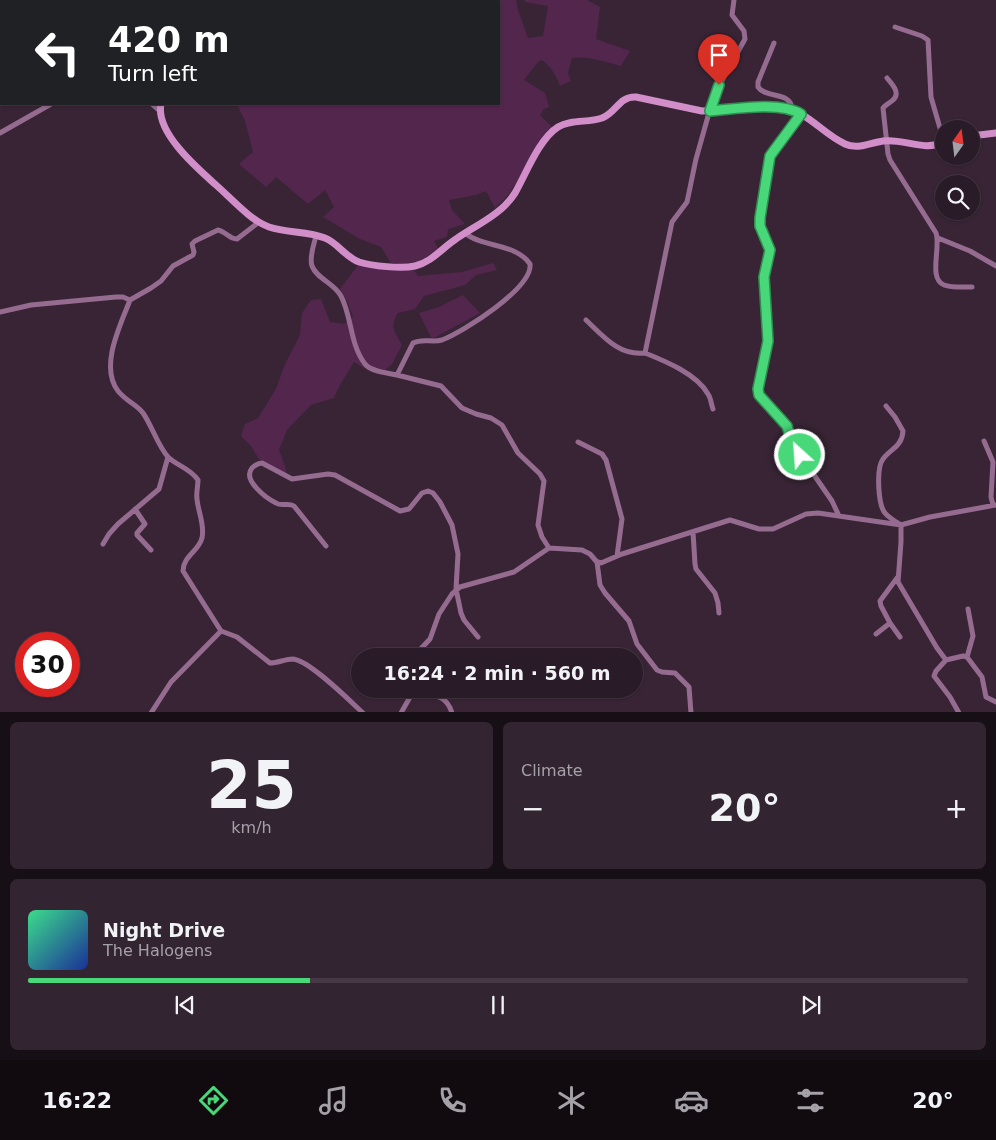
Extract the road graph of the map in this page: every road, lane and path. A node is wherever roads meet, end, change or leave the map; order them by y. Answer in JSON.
{"nodes":[{"id":1,"x":734,"y":0,"type":"edge"},
{"id":2,"x":896,"y":27,"type":"dead end"},
{"id":3,"x":774,"y":43,"type":"dead end"},
{"id":4,"x":887,"y":78,"type":"dead end"},
{"id":5,"x":48,"y":105,"type":"edge"},
{"id":6,"x":160,"y":107,"type":"edge"},
{"id":7,"x":792,"y":109,"type":"junction"},
{"id":8,"x":710,"y":111,"type":"junction"},
{"id":9,"x":801,"y":114,"type":"junction"},
{"id":10,"x":938,"y":120,"type":"edge"},
{"id":11,"x":0,"y":133,"type":"edge"},
{"id":12,"x":996,"y":133,"type":"edge"},
{"id":13,"x":980,"y":135,"type":"edge"},
{"id":14,"x":887,"y":141,"type":"junction"},
{"id":15,"x":935,"y":144,"type":"edge"},
{"id":16,"x":260,"y":222,"type":"junction"},
{"id":17,"x":465,"y":234,"type":"junction"},
{"id":18,"x":316,"y":236,"type":"junction"},
{"id":19,"x":938,"y":238,"type":"junction"},
{"id":20,"x":996,"y":266,"type":"edge"},
{"id":21,"x":972,"y":287,"type":"dead end"},
{"id":22,"x":130,"y":300,"type":"junction"},
{"id":23,"x":0,"y":312,"type":"edge"},
{"id":24,"x":586,"y":320,"type":"dead end"},
{"id":25,"x":645,"y":353,"type":"junction"},
{"id":26,"x":398,"y":375,"type":"junction"},
{"id":27,"x":886,"y":406,"type":"dead end"},
{"id":28,"x":713,"y":409,"type":"dead end"},
{"id":29,"x":984,"y":441,"type":"dead end"},
{"id":30,"x":578,"y":442,"type":"dead end"},
{"id":31,"x":168,"y":457,"type":"junction"},
{"id":32,"x":995,"y":505,"type":"edge"},
{"id":33,"x":135,"y":510,"type":"junction"},
{"id":34,"x":839,"y":516,"type":"junction"},
{"id":35,"x":901,"y":525,"type":"junction"},
{"id":36,"x":693,"y":532,"type":"junction"},
{"id":37,"x":103,"y":544,"type":"dead end"},
{"id":38,"x":326,"y":546,"type":"dead end"},
{"id":39,"x":549,"y":548,"type":"junction"},
{"id":40,"x":151,"y":550,"type":"dead end"},
{"id":41,"x":617,"y":556,"type":"junction"},
{"id":42,"x":597,"y":562,"type":"junction"},
{"id":43,"x":897,"y":578,"type":"junction"},
{"id":44,"x":456,"y":589,"type":"junction"},
{"id":45,"x":968,"y":609,"type":"dead end"},
{"id":46,"x":720,"y":613,"type":"dead end"},
{"id":47,"x":890,"y":623,"type":"junction"},
{"id":48,"x":221,"y":631,"type":"junction"},
{"id":49,"x":876,"y":634,"type":"dead end"},
{"id":50,"x":900,"y":637,"type":"dead end"},
{"id":51,"x":478,"y":638,"type":"dead end"},
{"id":52,"x":421,"y":648,"type":"edge"},
{"id":53,"x":967,"y":657,"type":"junction"},
{"id":54,"x":946,"y":660,"type":"junction"},
{"id":55,"x":408,"y":698,"type":"edge"},
{"id":56,"x":443,"y":698,"type":"edge"},
{"id":57,"x":996,"y":702,"type":"edge"},
{"id":58,"x":151,"y":712,"type":"edge"},
{"id":59,"x":363,"y":712,"type":"edge"},
{"id":60,"x":401,"y":712,"type":"edge"},
{"id":61,"x":452,"y":712,"type":"edge"},
{"id":62,"x":691,"y":712,"type":"edge"},
{"id":63,"x":959,"y":712,"type":"edge"}],
"edges":[{"from":1,"to":8,"type":"street"},
{"from":2,"to":10,"type":"street"},
{"from":3,"to":7,"type":"street"},
{"from":4,"to":14,"type":"street"},
{"from":5,"to":11,"type":"street"},
{"from":6,"to":16,"type":"street"},
{"from":7,"to":8,"type":"street"},
{"from":7,"to":9,"type":"street"},
{"from":8,"to":17,"type":"street"},
{"from":8,"to":25,"type":"street"},
{"from":9,"to":14,"type":"street"},
{"from":9,"to":34,"type":"street"},
{"from":12,"to":13,"type":"street"},
{"from":14,"to":15,"type":"street"},
{"from":14,"to":19,"type":"street"},
{"from":16,"to":18,"type":"street"},
{"from":16,"to":22,"type":"street"},
{"from":17,"to":18,"type":"street"},
{"from":17,"to":26,"type":"street"},
{"from":18,"to":26,"type":"street"},
{"from":19,"to":20,"type":"street"},
{"from":19,"to":21,"type":"street"},
{"from":22,"to":23,"type":"street"},
{"from":22,"to":31,"type":"street"},
{"from":24,"to":25,"type":"street"},
{"from":25,"to":28,"type":"street"},
{"from":26,"to":39,"type":"street"},
{"from":27,"to":35,"type":"street"},
{"from":29,"to":32,"type":"street"},
{"from":30,"to":41,"type":"street"},
{"from":31,"to":33,"type":"street"},
{"from":31,"to":48,"type":"street"},
{"from":32,"to":35,"type":"street"},
{"from":33,"to":37,"type":"street"},
{"from":33,"to":40,"type":"street"},
{"from":34,"to":35,"type":"street"},
{"from":34,"to":36,"type":"street"},
{"from":35,"to":43,"type":"street"},
{"from":36,"to":41,"type":"street"},
{"from":36,"to":46,"type":"street"},
{"from":38,"to":44,"type":"street"},
{"from":39,"to":42,"type":"street"},
{"from":39,"to":44,"type":"street"},
{"from":41,"to":42,"type":"street"},
{"from":42,"to":62,"type":"street"},
{"from":43,"to":47,"type":"street"},
{"from":43,"to":54,"type":"street"},
{"from":44,"to":51,"type":"street"},
{"from":44,"to":52,"type":"street"},
{"from":45,"to":53,"type":"street"},
{"from":47,"to":49,"type":"street"},
{"from":47,"to":50,"type":"street"},
{"from":48,"to":58,"type":"street"},
{"from":48,"to":59,"type":"street"},
{"from":53,"to":54,"type":"street"},
{"from":53,"to":57,"type":"street"},
{"from":54,"to":63,"type":"street"},
{"from":55,"to":60,"type":"street"},
{"from":56,"to":61,"type":"street"}]}
